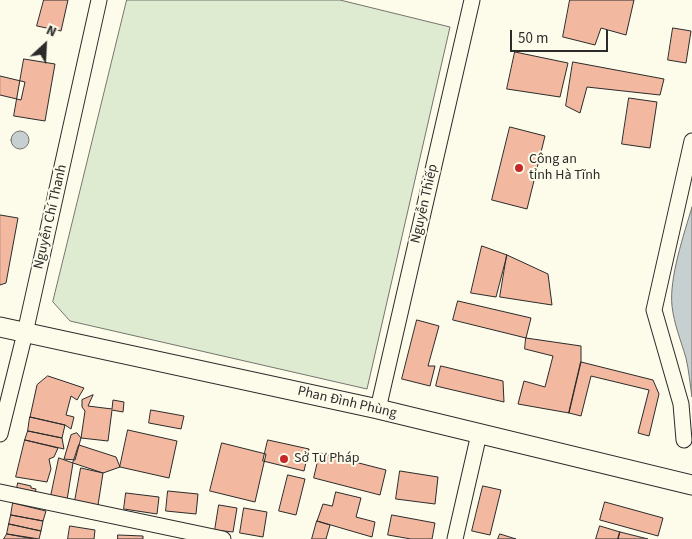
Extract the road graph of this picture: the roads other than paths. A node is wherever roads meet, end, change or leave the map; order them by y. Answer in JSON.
{"nodes":[{"id":1,"x":99,"y":0,"type":"edge"},
{"id":2,"x":472,"y":0,"type":"edge"},
{"id":3,"x":692,"y":142,"type":"edge"},
{"id":4,"x":0,"y":327,"type":"edge"},
{"id":5,"x":25,"y":333,"type":"junction"},
{"id":6,"x":378,"y":409,"type":"junction"},
{"id":7,"x":0,"y":434,"type":"edge"},
{"id":8,"x":479,"y":434,"type":"junction"},
{"id":9,"x":684,"y":440,"type":"dead end"},
{"id":10,"x":692,"y":485,"type":"edge"},
{"id":11,"x":0,"y":492,"type":"edge"},
{"id":12,"x":223,"y":539,"type":"edge"},
{"id":13,"x":455,"y":539,"type":"edge"}],
"edges":[{"from":1,"to":5,"type":"street","name":"Nguyễn Chí Thanh"},
{"from":2,"to":6,"type":"street","name":"Nguyễn Thiếp"},
{"from":3,"to":9,"type":"street"},
{"from":4,"to":5,"type":"main road","name":"Phan Đình Phùng"},
{"from":5,"to":6,"type":"main road","name":"Phan Đình Phùng"},
{"from":5,"to":7,"type":"street","name":"Nguyễn Chí Thanh"},
{"from":6,"to":8,"type":"main road","name":"Phan Đình Phùng"},
{"from":8,"to":10,"type":"main road","name":"Phan Đình Phùng"},
{"from":8,"to":13,"type":"street"},
{"from":11,"to":12,"type":"street"}]}
